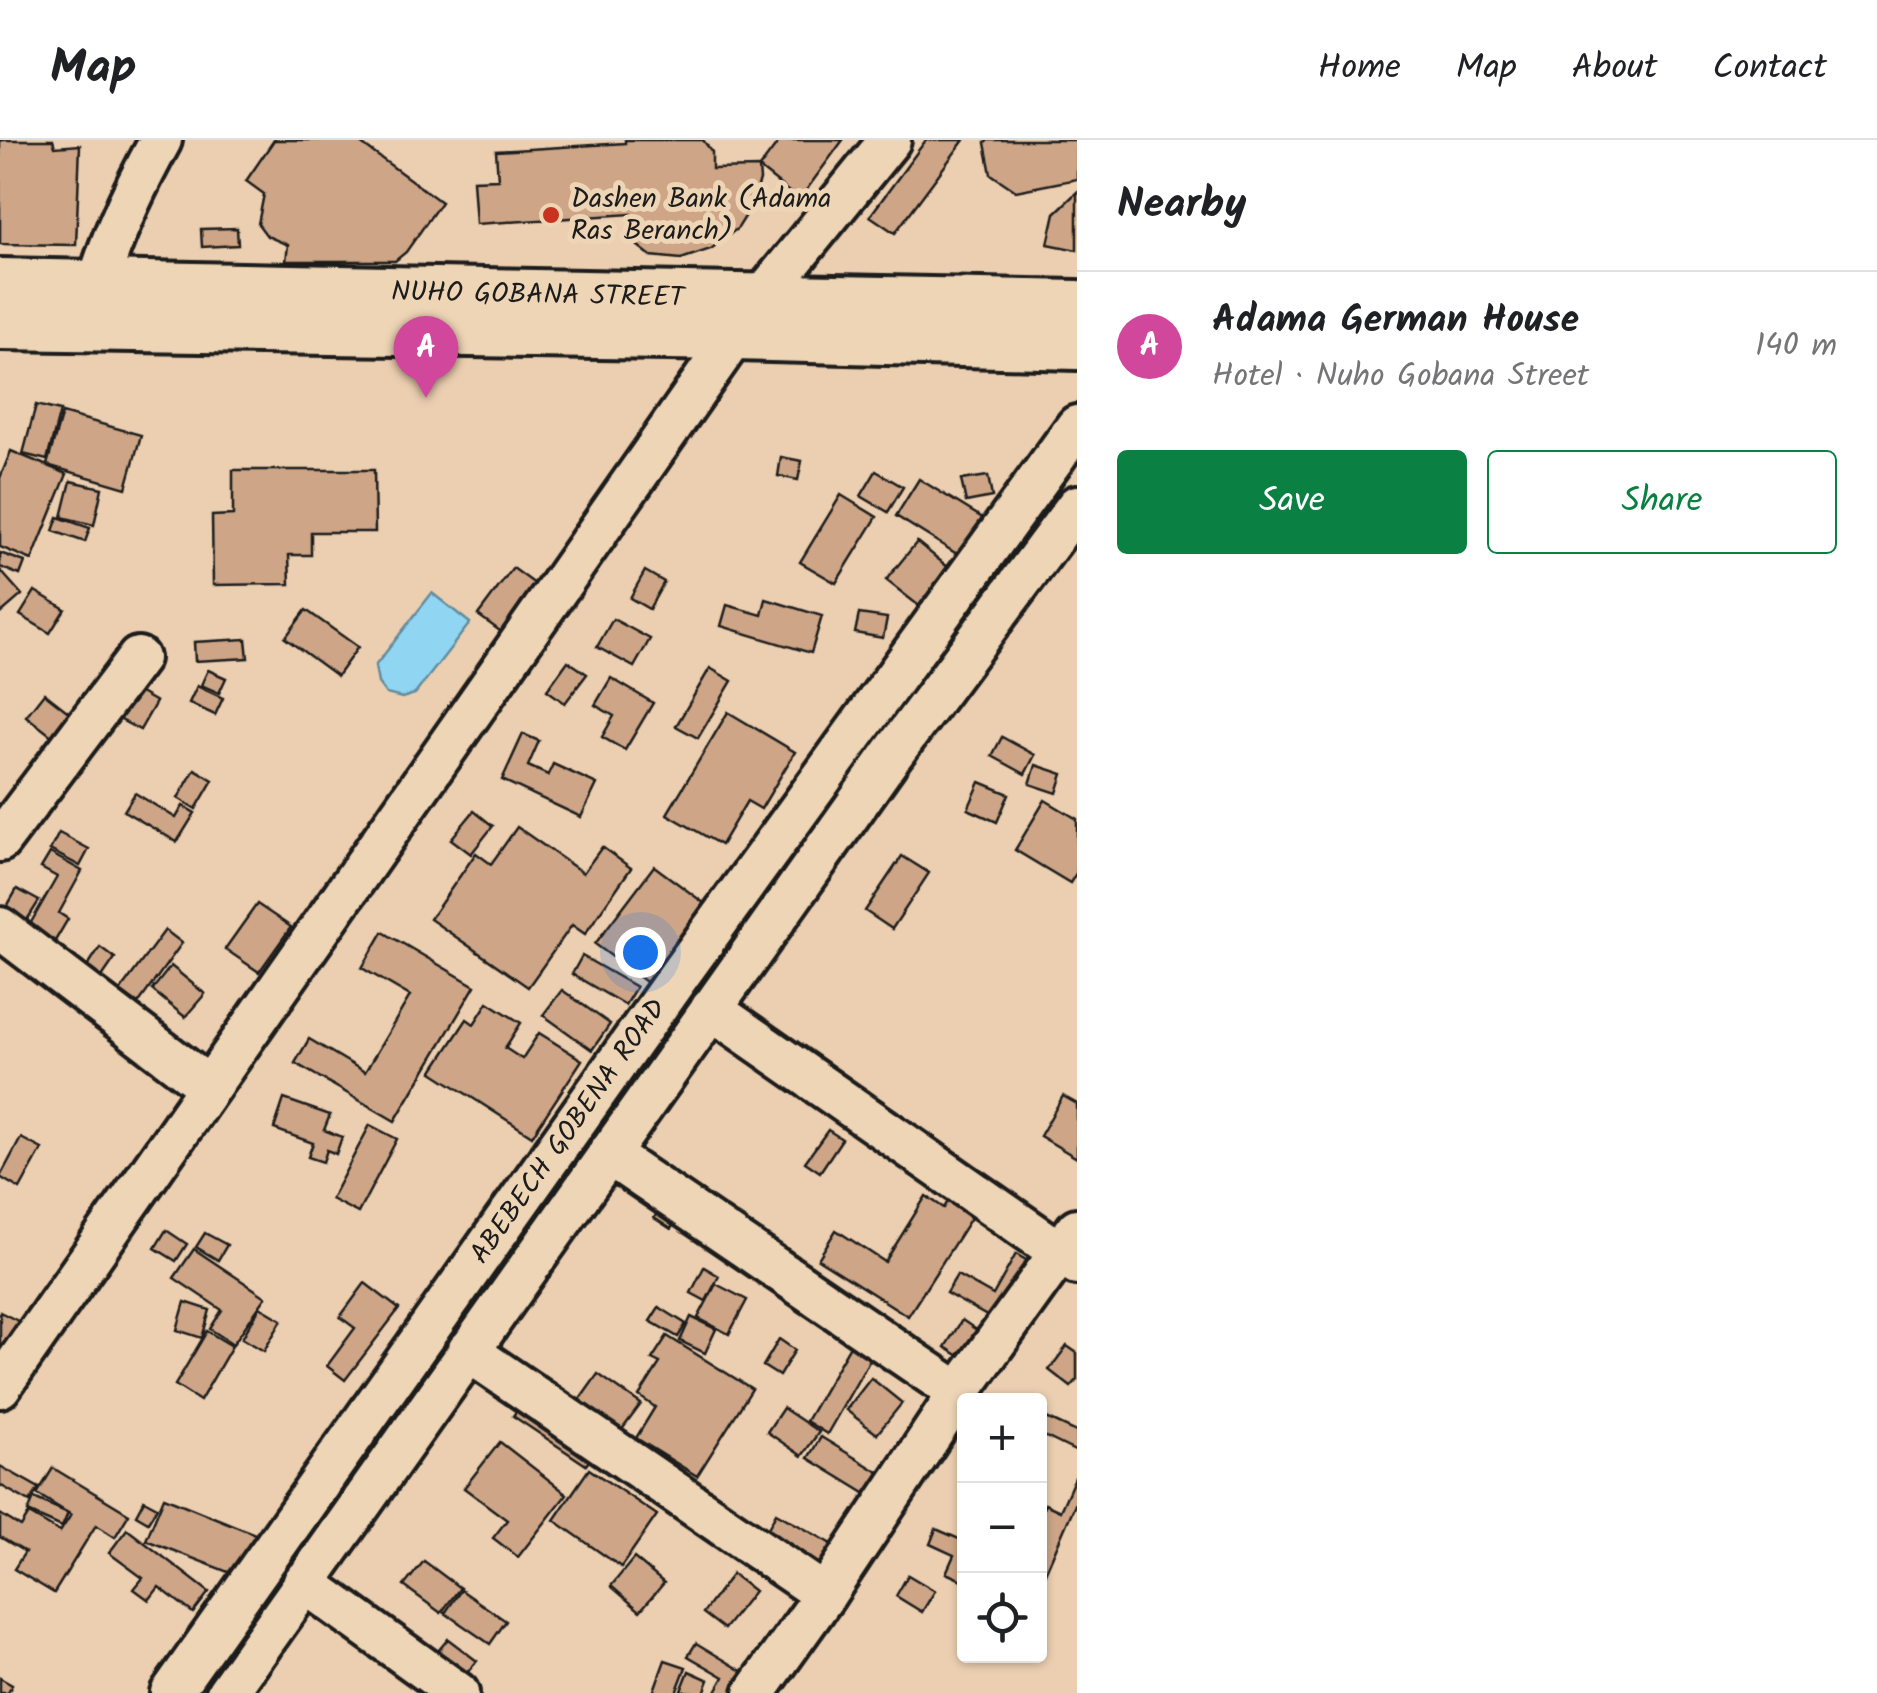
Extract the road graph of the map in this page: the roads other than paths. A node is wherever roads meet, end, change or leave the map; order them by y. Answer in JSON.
{"nodes":[{"id":1,"x":161,"y":140,"type":"edge"},
{"id":2,"x":890,"y":140,"type":"edge"},
{"id":3,"x":0,"y":284,"type":"edge"},
{"id":4,"x":92,"y":305,"type":"junction"},
{"id":5,"x":1077,"y":306,"type":"edge"},
{"id":6,"x":748,"y":317,"type":"junction"},
{"id":7,"x":0,"y":324,"type":"edge"},
{"id":8,"x":1077,"y":344,"type":"edge"},
{"id":9,"x":1077,"y":426,"type":"edge"},
{"id":10,"x":1077,"y":506,"type":"edge"},
{"id":11,"x":138,"y":658,"type":"dead end"},
{"id":12,"x":0,"y":841,"type":"edge"},
{"id":13,"x":0,"y":928,"type":"edge"},
{"id":14,"x":710,"y":1010,"type":"junction"},
{"id":15,"x":210,"y":1086,"type":"junction"},
{"id":16,"x":608,"y":1154,"type":"junction"},
{"id":17,"x":1071,"y":1249,"type":"edge"},
{"id":18,"x":468,"y":1351,"type":"junction"},
{"id":19,"x":0,"y":1388,"type":"edge"},
{"id":20,"x":960,"y":1393,"type":"joint"},
{"id":21,"x":957,"y":1397,"type":"edge"},
{"id":22,"x":304,"y":1582,"type":"junction"},
{"id":23,"x":825,"y":1594,"type":"junction"},
{"id":24,"x":171,"y":1693,"type":"edge"},
{"id":25,"x":227,"y":1693,"type":"edge"},
{"id":26,"x":458,"y":1693,"type":"edge"},
{"id":27,"x":755,"y":1693,"type":"edge"}],
"edges":[{"from":1,"to":4,"type":"street"},
{"from":2,"to":6,"type":"street"},
{"from":3,"to":4,"type":"main road","name":"NUHO GOBANA STREET"},
{"from":4,"to":6,"type":"main road","name":"NUHO GOBANA STREET"},
{"from":4,"to":7,"type":"main road","name":"NUHO GOBANA STREET"},
{"from":5,"to":6,"type":"main road","name":"NUHO GOBANA STREET"},
{"from":6,"to":8,"type":"main road","name":"NUHO GOBANA STREET"},
{"from":6,"to":15,"type":"street"},
{"from":9,"to":24,"type":"street","name":"ABEBECH GOBENA ROAD"},
{"from":10,"to":14,"type":"street","name":"ABEBECH GOBENA ROAD"},
{"from":11,"to":12,"type":"street"},
{"from":13,"to":15,"type":"street"},
{"from":14,"to":16,"type":"street","name":"ABEBECH GOBENA ROAD"},
{"from":14,"to":17,"type":"street"},
{"from":15,"to":19,"type":"street"},
{"from":16,"to":18,"type":"street","name":"ABEBECH GOBENA ROAD"},
{"from":16,"to":20,"type":"street"},
{"from":17,"to":20,"type":"street"},
{"from":18,"to":22,"type":"street","name":"ABEBECH GOBENA ROAD"},
{"from":18,"to":23,"type":"street"},
{"from":21,"to":23,"type":"street"},
{"from":22,"to":25,"type":"street","name":"ABEBECH GOBENA ROAD"},
{"from":22,"to":26,"type":"street"},
{"from":23,"to":27,"type":"street"}]}
